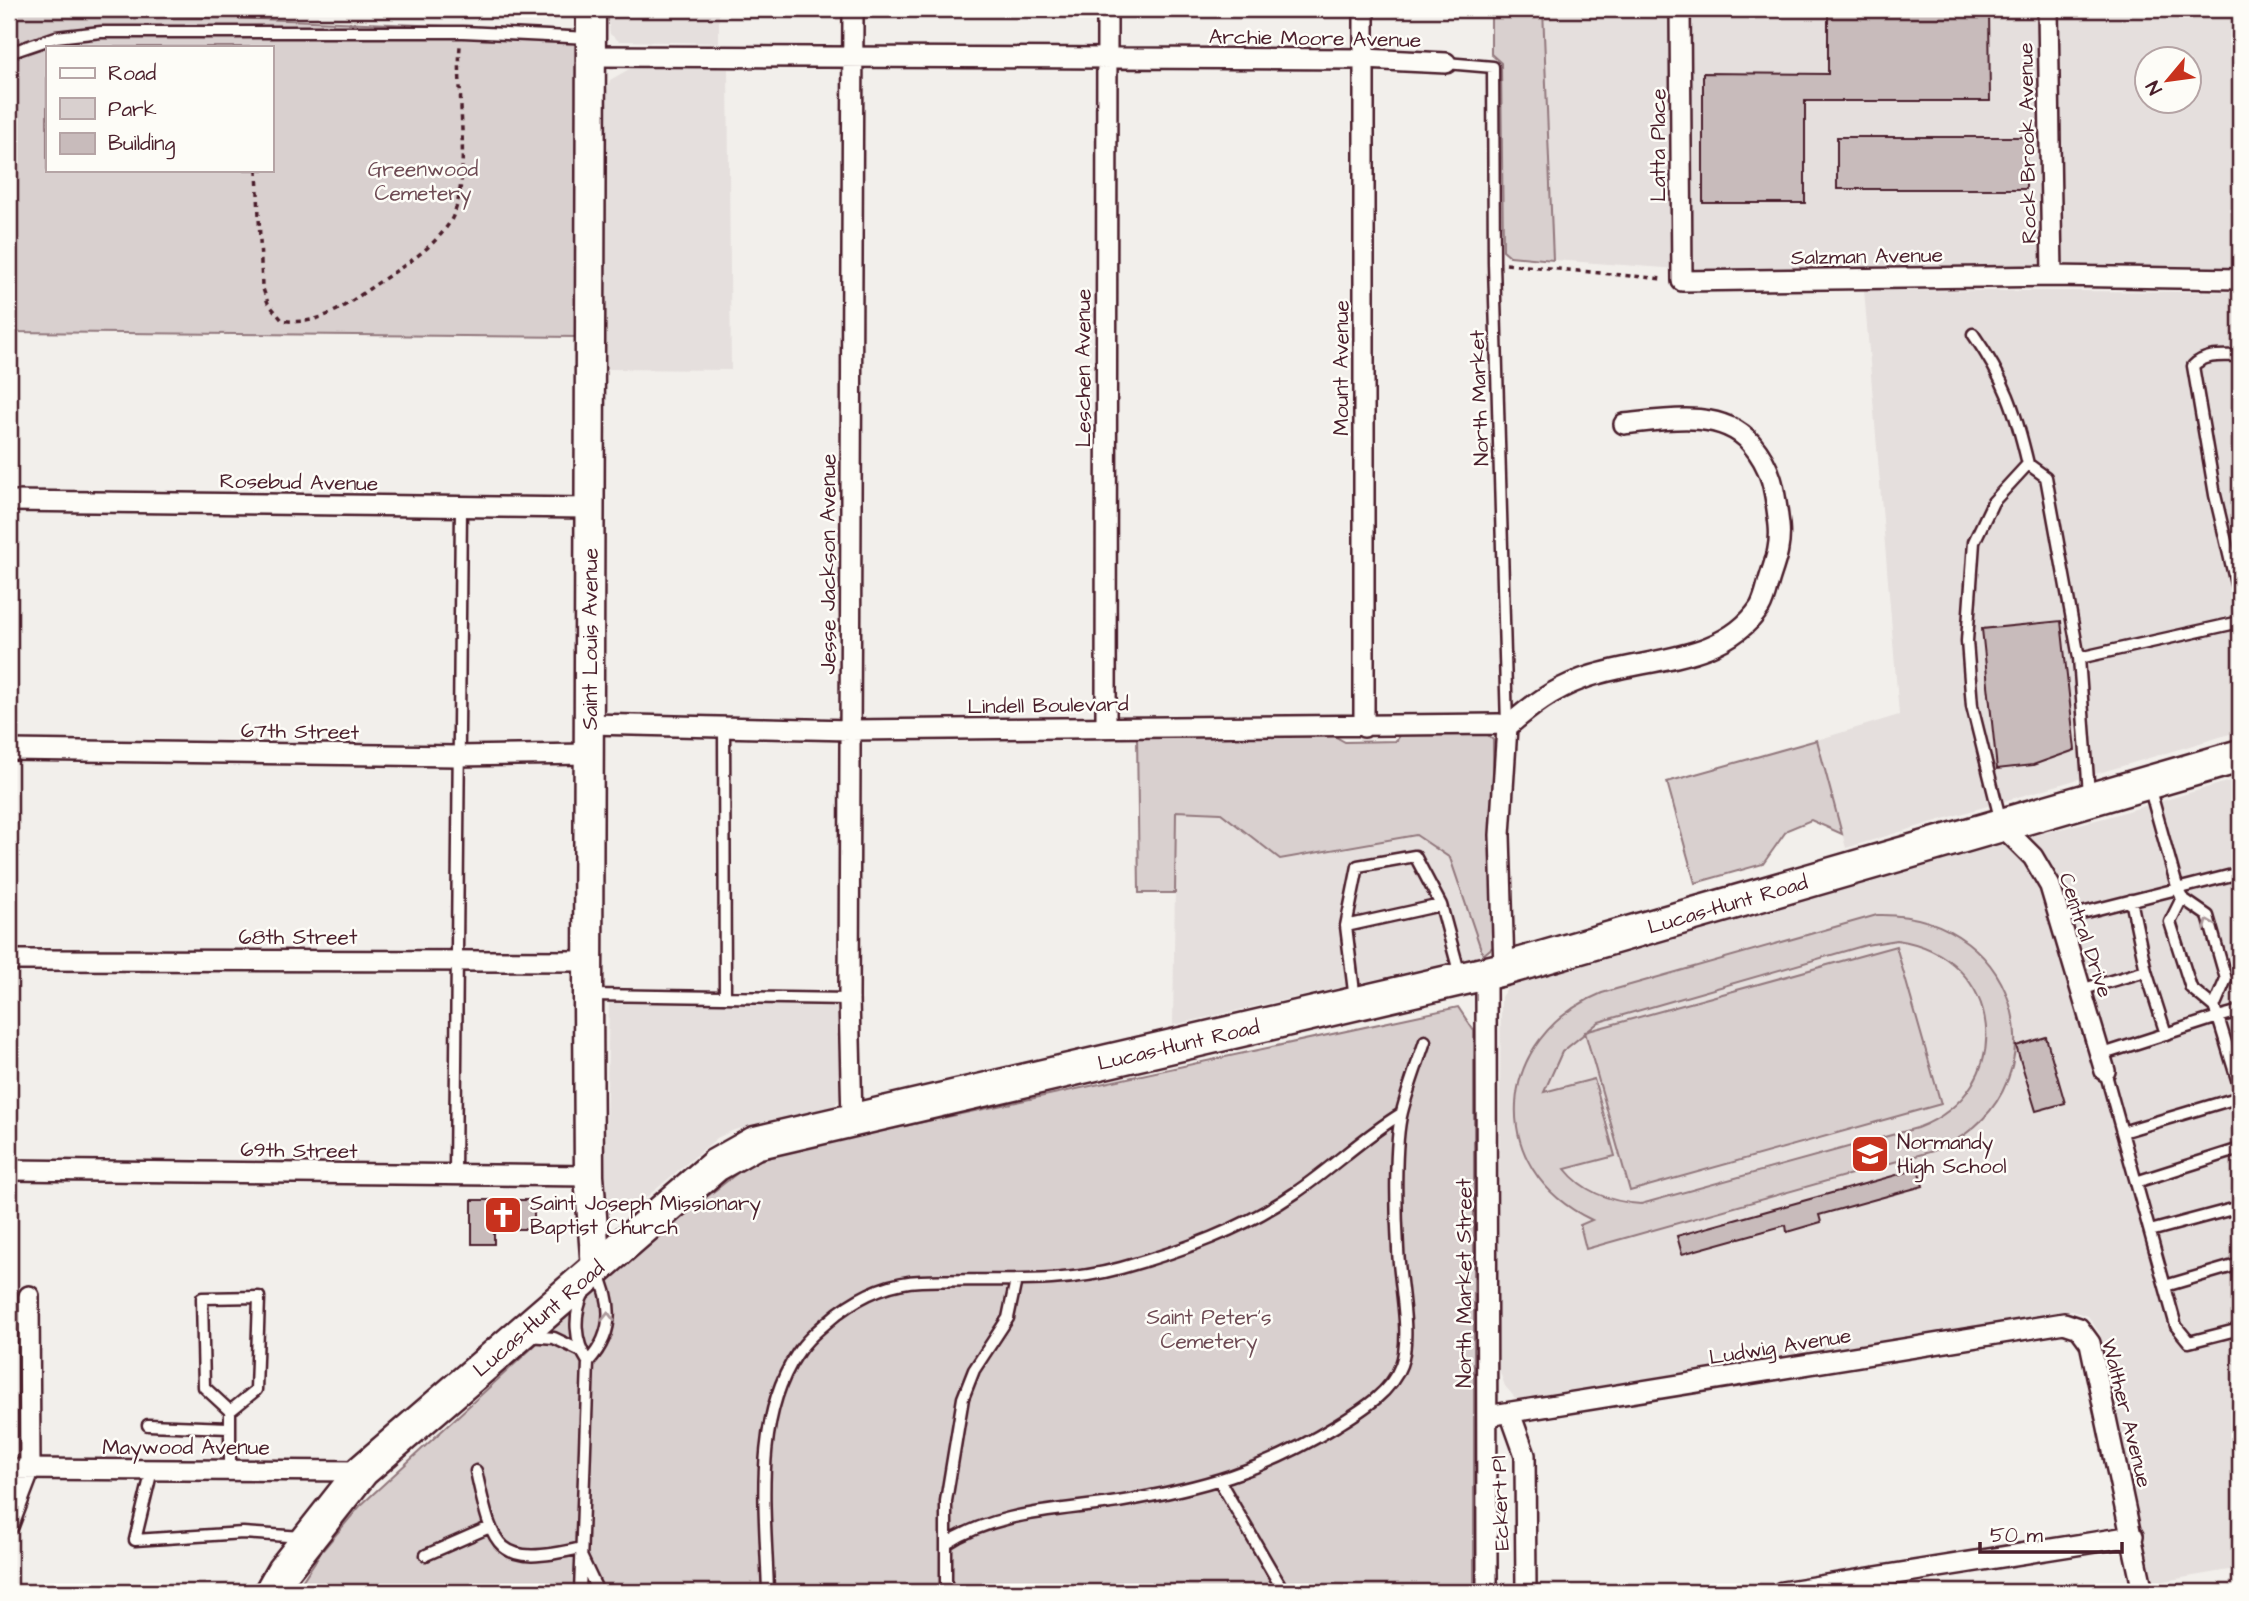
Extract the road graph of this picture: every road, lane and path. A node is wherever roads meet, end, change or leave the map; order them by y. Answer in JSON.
{"nodes":[{"id":1,"x":591,"y":9,"type":"edge"},
{"id":2,"x":853,"y":9,"type":"edge"},
{"id":3,"x":1107,"y":9,"type":"edge"},
{"id":4,"x":1364,"y":9,"type":"edge"},
{"id":5,"x":1680,"y":9,"type":"edge"},
{"id":6,"x":2048,"y":9,"type":"edge"},
{"id":7,"x":463,"y":32,"type":"junction"},
{"id":8,"x":591,"y":47,"type":"junction"},
{"id":9,"x":9,"y":53,"type":"edge"},
{"id":10,"x":852,"y":58,"type":"junction"},
{"id":11,"x":1107,"y":58,"type":"junction"},
{"id":12,"x":1364,"y":59,"type":"junction"},
{"id":13,"x":1446,"y":63,"type":"joint"},
{"id":14,"x":1493,"y":67,"type":"joint"},
{"id":15,"x":257,"y":172,"type":"edge"},
{"id":16,"x":1494,"y":263,"type":"junction"},
{"id":17,"x":2052,"y":276,"type":"junction"},
{"id":18,"x":2240,"y":279,"type":"edge"},
{"id":19,"x":1682,"y":281,"type":"junction"},
{"id":20,"x":1973,"y":334,"type":"dead end"},
{"id":21,"x":2240,"y":356,"type":"edge"},
{"id":22,"x":1624,"y":424,"type":"dead end"},
{"id":23,"x":2028,"y":464,"type":"junction"},
{"id":24,"x":9,"y":501,"type":"edge"},
{"id":25,"x":461,"y":507,"type":"junction"},
{"id":26,"x":589,"y":508,"type":"junction"},
{"id":27,"x":2240,"y":601,"type":"edge"},
{"id":28,"x":2240,"y":622,"type":"edge"},
{"id":29,"x":2079,"y":658,"type":"junction"},
{"id":30,"x":590,"y":724,"type":"junction"},
{"id":31,"x":724,"y":726,"type":"junction"},
{"id":32,"x":1106,"y":727,"type":"junction"},
{"id":33,"x":1364,"y":727,"type":"junction"},
{"id":34,"x":1507,"y":727,"type":"junction"},
{"id":35,"x":850,"y":730,"type":"junction"},
{"id":36,"x":9,"y":750,"type":"edge"},
{"id":37,"x":590,"y":754,"type":"junction"},
{"id":38,"x":457,"y":756,"type":"junction"},
{"id":39,"x":2240,"y":756,"type":"edge"},
{"id":40,"x":2148,"y":784,"type":"junction"},
{"id":41,"x":2089,"y":801,"type":"junction"},
{"id":42,"x":2002,"y":826,"type":"junction"},
{"id":43,"x":2240,"y":873,"type":"edge"},
{"id":44,"x":2180,"y":894,"type":"junction"},
{"id":45,"x":2131,"y":900,"type":"junction"},
{"id":46,"x":1441,"y":905,"type":"junction"},
{"id":47,"x":2058,"y":919,"type":"junction"},
{"id":48,"x":1346,"y":926,"type":"junction"},
{"id":49,"x":9,"y":960,"type":"edge"},
{"id":50,"x":458,"y":960,"type":"junction"},
{"id":51,"x":588,"y":961,"type":"junction"},
{"id":52,"x":2146,"y":971,"type":"junction"},
{"id":53,"x":1484,"y":973,"type":"junction"},
{"id":54,"x":2080,"y":990,"type":"junction"},
{"id":55,"x":588,"y":995,"type":"junction"},
{"id":56,"x":725,"y":997,"type":"junction"},
{"id":57,"x":849,"y":999,"type":"junction"},
{"id":58,"x":1355,"y":1003,"type":"junction"},
{"id":59,"x":2240,"y":1011,"type":"edge"},
{"id":60,"x":2216,"y":1012,"type":"junction"},
{"id":61,"x":2166,"y":1034,"type":"junction"},
{"id":62,"x":1425,"y":1041,"type":"dead end"},
{"id":63,"x":2103,"y":1063,"type":"junction"},
{"id":64,"x":2240,"y":1089,"type":"edge"},
{"id":65,"x":2240,"y":1097,"type":"edge"},
{"id":66,"x":1401,"y":1114,"type":"junction"},
{"id":67,"x":852,"y":1120,"type":"junction"},
{"id":68,"x":2122,"y":1132,"type":"junction"},
{"id":69,"x":2240,"y":1149,"type":"edge"},
{"id":70,"x":9,"y":1170,"type":"edge"},
{"id":71,"x":456,"y":1175,"type":"junction"},
{"id":72,"x":589,"y":1176,"type":"junction"},
{"id":73,"x":2136,"y":1182,"type":"junction"},
{"id":74,"x":2240,"y":1207,"type":"edge"},
{"id":75,"x":2150,"y":1231,"type":"junction"},
{"id":76,"x":2240,"y":1264,"type":"edge"},
{"id":77,"x":596,"y":1269,"type":"junction"},
{"id":78,"x":1016,"y":1280,"type":"junction"},
{"id":79,"x":2165,"y":1286,"type":"junction"},
{"id":80,"x":29,"y":1296,"type":"dead end"},
{"id":81,"x":2079,"y":1328,"type":"joint"},
{"id":82,"x":2240,"y":1329,"type":"edge"},
{"id":83,"x":515,"y":1339,"type":"junction"},
{"id":84,"x":579,"y":1350,"type":"junction"},
{"id":85,"x":588,"y":1362,"type":"junction"},
{"id":86,"x":230,"y":1411,"type":"junction"},
{"id":87,"x":1510,"y":1413,"type":"junction"},
{"id":88,"x":1487,"y":1416,"type":"junction"},
{"id":89,"x":148,"y":1425,"type":"dead end"},
{"id":90,"x":229,"y":1428,"type":"junction"},
{"id":91,"x":9,"y":1469,"type":"edge"},
{"id":92,"x":30,"y":1469,"type":"junction"},
{"id":93,"x":152,"y":1470,"type":"junction"},
{"id":94,"x":230,"y":1470,"type":"junction"},
{"id":95,"x":362,"y":1471,"type":"junction"},
{"id":96,"x":476,"y":1471,"type":"dead end"},
{"id":97,"x":1219,"y":1480,"type":"junction"},
{"id":98,"x":9,"y":1524,"type":"edge"},
{"id":99,"x":491,"y":1527,"type":"junction"},
{"id":100,"x":2133,"y":1536,"type":"junction"},
{"id":101,"x":310,"y":1537,"type":"junction"},
{"id":102,"x":946,"y":1544,"type":"junction"},
{"id":103,"x":581,"y":1551,"type":"junction"},
{"id":104,"x":426,"y":1555,"type":"dead end"},
{"id":105,"x":271,"y":1592,"type":"edge"},
{"id":106,"x":580,"y":1592,"type":"edge"},
{"id":107,"x":598,"y":1592,"type":"edge"},
{"id":108,"x":768,"y":1592,"type":"edge"},
{"id":109,"x":946,"y":1592,"type":"edge"},
{"id":110,"x":1284,"y":1592,"type":"edge"},
{"id":111,"x":1487,"y":1592,"type":"edge"},
{"id":112,"x":1526,"y":1592,"type":"edge"},
{"id":113,"x":1782,"y":1592,"type":"edge"},
{"id":114,"x":2143,"y":1592,"type":"edge"}],
"edges":[{"from":1,"to":8,"type":"street","name":"Saint Louis Avenue"},
{"from":2,"to":10,"type":"street","name":"Jesse Jackson Avenue"},
{"from":3,"to":11,"type":"street","name":"Leschen Avenue"},
{"from":4,"to":12,"type":"street","name":"Mount Avenue"},
{"from":5,"to":19,"type":"street","name":"Latta Place"},
{"from":6,"to":17,"type":"street","name":"Rock Brook Avenue"},
{"from":7,"to":8,"type":"lane"},
{"from":7,"to":9,"type":"lane"},
{"from":7,"to":15,"type":"path"},
{"from":8,"to":10,"type":"street","name":"Archie Moore Avenue"},
{"from":8,"to":26,"type":"street","name":"Saint Louis Avenue"},
{"from":10,"to":11,"type":"street","name":"Archie Moore Avenue"},
{"from":10,"to":35,"type":"street","name":"Jesse Jackson Avenue"},
{"from":11,"to":12,"type":"street","name":"Archie Moore Avenue"},
{"from":11,"to":32,"type":"street","name":"Leschen Avenue"},
{"from":12,"to":13,"type":"street","name":"Archie Moore Avenue"},
{"from":12,"to":33,"type":"street","name":"Mount Avenue"},
{"from":13,"to":14,"type":"lane","name":"Archie Moore Avenue"},
{"from":14,"to":16,"type":"lane","name":"North Market"},
{"from":16,"to":19,"type":"path"},
{"from":16,"to":34,"type":"lane","name":"North Market"},
{"from":17,"to":18,"type":"street","name":"Salzman Avenue"},
{"from":17,"to":19,"type":"street","name":"Salzman Avenue"},
{"from":20,"to":23,"type":"lane"},
{"from":21,"to":27,"type":"lane"},
{"from":22,"to":34,"type":"street"},
{"from":23,"to":29,"type":"lane"},
{"from":23,"to":42,"type":"lane"},
{"from":24,"to":25,"type":"street","name":"Rosebud Avenue"},
{"from":25,"to":26,"type":"street","name":"Rosebud Avenue"},
{"from":25,"to":38,"type":"lane"},
{"from":26,"to":30,"type":"street","name":"Saint Louis Avenue"},
{"from":28,"to":29,"type":"lane"},
{"from":29,"to":41,"type":"lane"},
{"from":30,"to":31,"type":"street","name":"Lindell Boulevard"},
{"from":30,"to":37,"type":"street","name":"Saint Louis Avenue"},
{"from":31,"to":35,"type":"street","name":"Lindell Boulevard"},
{"from":31,"to":56,"type":"lane"},
{"from":32,"to":33,"type":"street","name":"Lindell Boulevard"},
{"from":32,"to":35,"type":"street","name":"Lindell Boulevard"},
{"from":33,"to":34,"type":"street","name":"Lindell Boulevard"},
{"from":34,"to":53,"type":"street","name":"North Market Street"},
{"from":35,"to":57,"type":"street","name":"Jesse Jackson Avenue"},
{"from":36,"to":38,"type":"street","name":"67th Street"},
{"from":37,"to":38,"type":"street","name":"67th Street"},
{"from":37,"to":51,"type":"street","name":"Saint Louis Avenue"},
{"from":38,"to":50,"type":"lane"},
{"from":39,"to":40,"type":"main road","name":"Lucas-Hunt Road"},
{"from":40,"to":41,"type":"main road","name":"Lucas-Hunt Road"},
{"from":40,"to":44,"type":"lane"},
{"from":41,"to":42,"type":"main road","name":"Lucas-Hunt Road"},
{"from":42,"to":47,"type":"street","name":"Central Drive"},
{"from":42,"to":53,"type":"main road","name":"Lucas-Hunt Road"},
{"from":43,"to":44,"type":"lane"},
{"from":44,"to":45,"type":"lane"},
{"from":44,"to":60,"type":"lane"},
{"from":60,"to":44,"type":"lane","one_way":true},
{"from":45,"to":47,"type":"lane"},
{"from":45,"to":52,"type":"lane"},
{"from":46,"to":48,"type":"lane"},
{"from":46,"to":48,"type":"lane"},
{"from":46,"to":53,"type":"lane"},
{"from":47,"to":54,"type":"street","name":"Central Drive"},
{"from":48,"to":58,"type":"lane"},
{"from":49,"to":50,"type":"street","name":"68th Street"},
{"from":50,"to":51,"type":"street","name":"68th Street"},
{"from":50,"to":71,"type":"lane"},
{"from":51,"to":55,"type":"street","name":"Saint Louis Avenue"},
{"from":52,"to":54,"type":"lane"},
{"from":52,"to":61,"type":"lane"},
{"from":53,"to":58,"type":"main road","name":"Lucas-Hunt Road"},
{"from":53,"to":88,"type":"street","name":"North Market Street"},
{"from":54,"to":63,"type":"street","name":"Central Drive"},
{"from":55,"to":56,"type":"lane"},
{"from":55,"to":72,"type":"street","name":"Saint Louis Avenue"},
{"from":56,"to":57,"type":"lane"},
{"from":57,"to":67,"type":"street","name":"Jesse Jackson Avenue"},
{"from":58,"to":67,"type":"main road","name":"Lucas-Hunt Road"},
{"from":59,"to":60,"type":"lane"},
{"from":60,"to":61,"type":"lane"},
{"from":60,"to":64,"type":"lane"},
{"from":61,"to":63,"type":"lane"},
{"from":62,"to":66,"type":"lane"},
{"from":63,"to":68,"type":"lane"},
{"from":65,"to":68,"type":"lane"},
{"from":66,"to":78,"type":"lane"},
{"from":66,"to":97,"type":"lane"},
{"from":67,"to":77,"type":"main road","name":"Lucas-Hunt Road"},
{"from":68,"to":73,"type":"lane"},
{"from":69,"to":73,"type":"lane"},
{"from":70,"to":71,"type":"street","name":"69th Street"},
{"from":71,"to":72,"type":"street","name":"69th Street"},
{"from":72,"to":77,"type":"street","name":"Saint Louis Avenue"},
{"from":73,"to":75,"type":"lane"},
{"from":74,"to":75,"type":"lane"},
{"from":75,"to":79,"type":"lane"},
{"from":76,"to":79,"type":"lane"},
{"from":77,"to":83,"type":"main road","name":"Lucas-Hunt Road"},
{"from":77,"to":84,"type":"lane"},
{"from":85,"to":77,"type":"lane","one_way":true},
{"from":78,"to":102,"type":"lane"},
{"from":78,"to":108,"type":"lane"},
{"from":79,"to":82,"type":"lane"},
{"from":80,"to":92,"type":"street"},
{"from":81,"to":87,"type":"street","name":"Ludwig Avenue"},
{"from":81,"to":100,"type":"street","name":"Walther Avenue"},
{"from":83,"to":84,"type":"lane"},
{"from":83,"to":95,"type":"main road","name":"Lucas-Hunt Road"},
{"from":84,"to":85,"type":"lane"},
{"from":85,"to":103,"type":"lane"},
{"from":86,"to":86,"type":"lane"},
{"from":86,"to":90,"type":"lane"},
{"from":87,"to":88,"type":"street","name":"Ludwig Avenue"},
{"from":87,"to":112,"type":"street","name":"Eckert Pl"},
{"from":88,"to":111,"type":"street","name":"North Market Street"},
{"from":89,"to":90,"type":"lane"},
{"from":90,"to":94,"type":"lane"},
{"from":91,"to":92,"type":"street","name":"Maywood Avenue"},
{"from":92,"to":93,"type":"street","name":"Maywood Avenue"},
{"from":92,"to":98,"type":"street"},
{"from":93,"to":94,"type":"street","name":"Maywood Avenue"},
{"from":93,"to":101,"type":"lane"},
{"from":94,"to":95,"type":"street","name":"Maywood Avenue"},
{"from":95,"to":101,"type":"main road","name":"Lucas-Hunt Road"},
{"from":96,"to":99,"type":"lane"},
{"from":97,"to":102,"type":"lane"},
{"from":97,"to":110,"type":"lane"},
{"from":99,"to":103,"type":"lane"},
{"from":99,"to":104,"type":"lane"},
{"from":100,"to":113,"type":"street"},
{"from":100,"to":114,"type":"street","name":"Walther Avenue"},
{"from":101,"to":105,"type":"main road","name":"Lucas-Hunt Road"},
{"from":102,"to":109,"type":"lane"},
{"from":103,"to":106,"type":"lane"},
{"from":103,"to":107,"type":"lane"}]}
